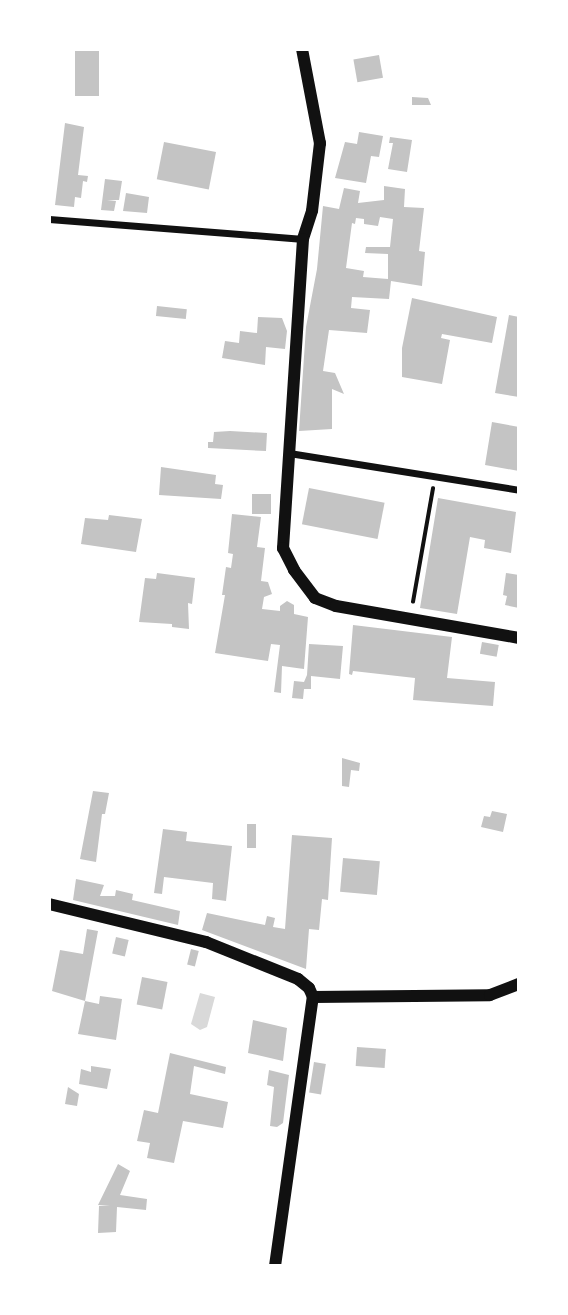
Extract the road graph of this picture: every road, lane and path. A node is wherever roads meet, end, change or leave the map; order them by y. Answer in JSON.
{"nodes":[{"id":1,"x":302,"y":49,"type":"edge"},
{"id":2,"x":49,"y":219,"type":"edge"},
{"id":3,"x":303,"y":239,"type":"junction"},
{"id":4,"x":289,"y":453,"type":"junction"},
{"id":5,"x":436,"y":477,"type":"junction"},
{"id":6,"x":519,"y":491,"type":"edge"},
{"id":7,"x":412,"y":608,"type":"dead end"},
{"id":8,"x":519,"y":638,"type":"edge"},
{"id":9,"x":49,"y":904,"type":"edge"},
{"id":10,"x":519,"y":984,"type":"edge"},
{"id":11,"x":313,"y":997,"type":"junction"},
{"id":12,"x":275,"y":1266,"type":"edge"}],
"edges":[{"from":1,"to":3,"type":"street"},
{"from":2,"to":3,"type":"street"},
{"from":3,"to":4,"type":"street"},
{"from":4,"to":5,"type":"street"},
{"from":4,"to":8,"type":"street"},
{"from":5,"to":6,"type":"street"},
{"from":5,"to":7,"type":"path"},
{"from":9,"to":11,"type":"street"},
{"from":10,"to":11,"type":"street"},
{"from":11,"to":12,"type":"street"}]}
